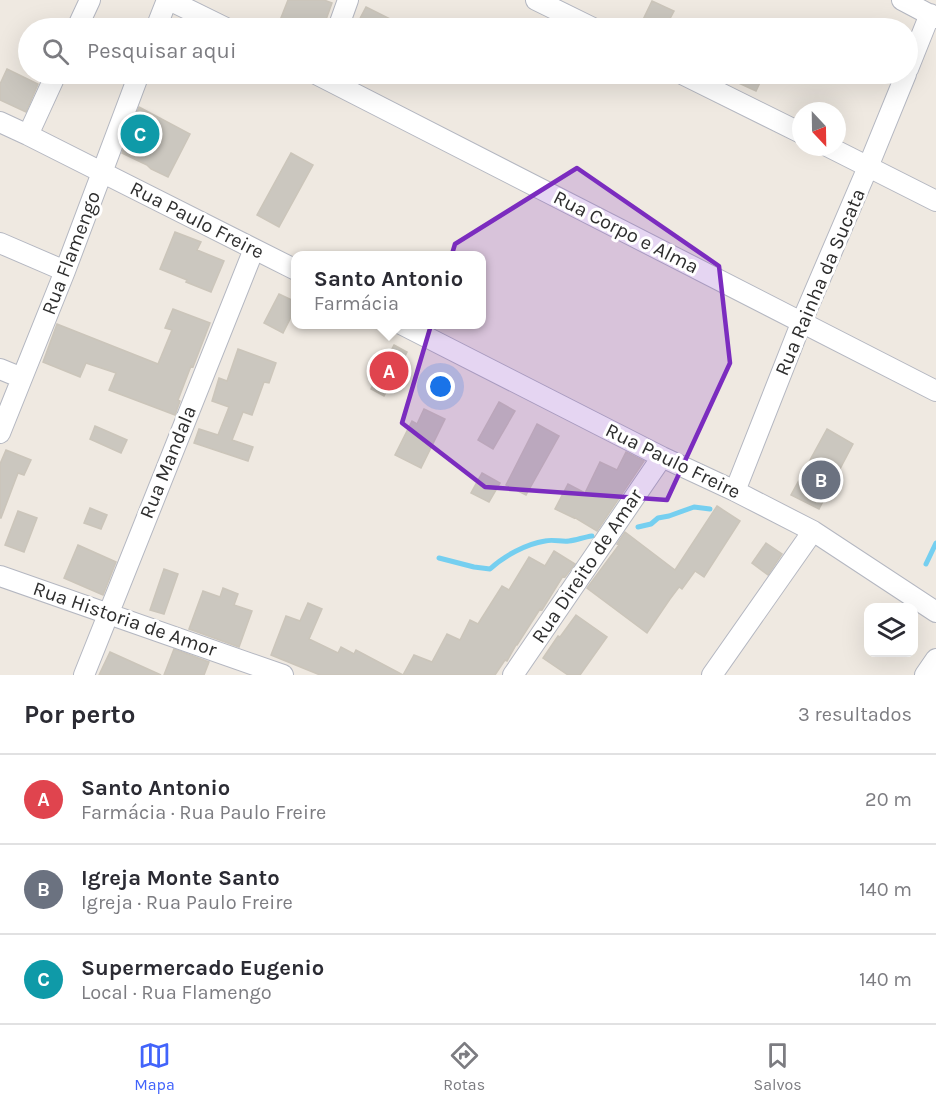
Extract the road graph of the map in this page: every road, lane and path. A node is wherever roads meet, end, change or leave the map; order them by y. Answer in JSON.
{"nodes":[{"id":1,"x":90,"y":0,"type":"edge"},
{"id":2,"x":168,"y":0,"type":"edge"},
{"id":3,"x":348,"y":0,"type":"edge"},
{"id":4,"x":536,"y":0,"type":"edge"},
{"id":5,"x":902,"y":0,"type":"edge"},
{"id":6,"x":933,"y":16,"type":"edge"},
{"id":7,"x":82,"y":18,"type":"edge"},
{"id":8,"x":160,"y":18,"type":"edge"},
{"id":9,"x":205,"y":18,"type":"edge"},
{"id":10,"x":342,"y":18,"type":"edge"},
{"id":11,"x":573,"y":18,"type":"edge"},
{"id":12,"x":918,"y":48,"type":"edge"},
{"id":13,"x":51,"y":84,"type":"edge"},
{"id":14,"x":135,"y":84,"type":"edge"},
{"id":15,"x":340,"y":84,"type":"edge"},
{"id":16,"x":702,"y":84,"type":"edge"},
{"id":17,"x":902,"y":84,"type":"edge"},
{"id":18,"x":0,"y":122,"type":"edge"},
{"id":19,"x":792,"y":129,"type":"edge"},
{"id":20,"x":28,"y":135,"type":"junction"},
{"id":21,"x":846,"y":156,"type":"edge"},
{"id":22,"x":868,"y":167,"type":"junction"},
{"id":23,"x":102,"y":172,"type":"junction"},
{"id":24,"x":936,"y":201,"type":"edge"},
{"id":25,"x":0,"y":243,"type":"edge"},
{"id":26,"x":254,"y":249,"type":"junction"},
{"id":27,"x":291,"y":268,"type":"edge"},
{"id":28,"x":64,"y":271,"type":"junction"},
{"id":29,"x":802,"y":321,"type":"junction"},
{"id":30,"x":411,"y":329,"type":"edge"},
{"id":31,"x":0,"y":369,"type":"edge"},
{"id":32,"x":22,"y":378,"type":"junction"},
{"id":33,"x":936,"y":391,"type":"edge"},
{"id":34,"x":0,"y":433,"type":"edge"},
{"id":35,"x":662,"y":456,"type":"junction"},
{"id":36,"x":735,"y":490,"type":"junction"},
{"id":37,"x":813,"y":531,"type":"junction"},
{"id":38,"x":0,"y":576,"type":"edge"},
{"id":39,"x":936,"y":612,"type":"edge"},
{"id":40,"x":107,"y":615,"type":"junction"},
{"id":41,"x":936,"y":659,"type":"edge"},
{"id":42,"x":238,"y":667,"type":"edge"},
{"id":43,"x":84,"y":675,"type":"edge"},
{"id":44,"x":283,"y":675,"type":"edge"},
{"id":45,"x":513,"y":675,"type":"edge"},
{"id":46,"x":712,"y":675,"type":"edge"},
{"id":47,"x":925,"y":675,"type":"edge"}],
"edges":[{"from":1,"to":7,"type":"street"},
{"from":2,"to":8,"type":"street"},
{"from":2,"to":9,"type":"street"},
{"from":3,"to":10,"type":"street"},
{"from":4,"to":11,"type":"street"},
{"from":5,"to":6,"type":"street"},
{"from":6,"to":12,"type":"street"},
{"from":13,"to":20,"type":"street"},
{"from":14,"to":23,"type":"street","name":"Rua Flamengo"},
{"from":15,"to":29,"type":"street","name":"Rua Corpo e Alma"},
{"from":16,"to":19,"type":"street"},
{"from":17,"to":22,"type":"street","name":"Rua Rainha da Sucata"},
{"from":18,"to":20,"type":"street","name":"Rua Paulo Freire"},
{"from":20,"to":23,"type":"street","name":"Rua Paulo Freire"},
{"from":21,"to":22,"type":"street"},
{"from":22,"to":24,"type":"street"},
{"from":22,"to":29,"type":"street","name":"Rua Rainha da Sucata"},
{"from":23,"to":26,"type":"street","name":"Rua Paulo Freire"},
{"from":23,"to":28,"type":"street","name":"Rua Flamengo"},
{"from":25,"to":28,"type":"street"},
{"from":26,"to":27,"type":"street","name":"Rua Paulo Freire"},
{"from":26,"to":40,"type":"street","name":"Rua Mandala"},
{"from":28,"to":32,"type":"street","name":"Rua Flamengo"},
{"from":29,"to":33,"type":"street","name":"Rua Corpo e Alma"},
{"from":29,"to":36,"type":"street","name":"Rua Rainha da Sucata"},
{"from":30,"to":35,"type":"street","name":"Rua Paulo Freire"},
{"from":31,"to":32,"type":"street"},
{"from":32,"to":34,"type":"street","name":"Rua Flamengo"},
{"from":35,"to":36,"type":"street","name":"Rua Paulo Freire"},
{"from":35,"to":45,"type":"street","name":"Rua Direito de Amar"},
{"from":36,"to":37,"type":"street","name":"Rua Paulo Freire"},
{"from":37,"to":39,"type":"street","name":"Rua Paulo Freire"},
{"from":37,"to":46,"type":"street"},
{"from":38,"to":40,"type":"street","name":"Rua Historia de Amor"},
{"from":40,"to":42,"type":"street","name":"Rua Historia de Amor"},
{"from":40,"to":43,"type":"street","name":"Rua Mandala"},
{"from":41,"to":47,"type":"street"},
{"from":42,"to":44,"type":"street","name":"Rua Historia de Amor"}]}
